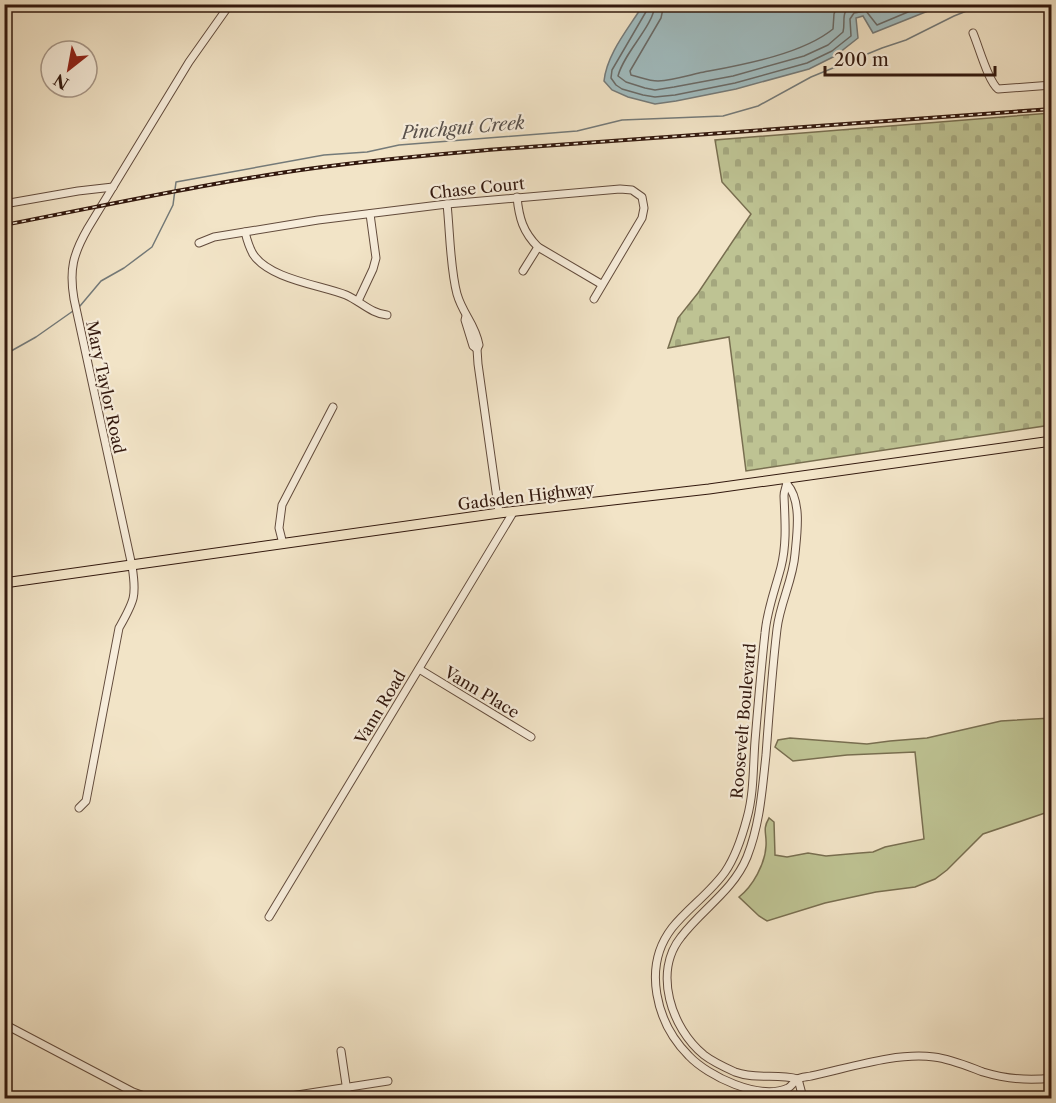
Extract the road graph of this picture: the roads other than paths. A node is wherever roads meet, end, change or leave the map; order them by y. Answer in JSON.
{"nodes":[{"id":1,"x":230,"y":4,"type":"edge"},
{"id":2,"x":973,"y":33,"type":"dead end"},
{"id":3,"x":1052,"y":86,"type":"edge"},
{"id":4,"x":113,"y":187,"type":"junction"},
{"id":5,"x":517,"y":197,"type":"junction"},
{"id":6,"x":4,"y":204,"type":"edge"},
{"id":7,"x":447,"y":204,"type":"junction"},
{"id":8,"x":370,"y":214,"type":"junction"},
{"id":9,"x":245,"y":232,"type":"junction"},
{"id":10,"x":199,"y":243,"type":"dead end"},
{"id":11,"x":538,"y":247,"type":"junction"},
{"id":12,"x":523,"y":271,"type":"dead end"},
{"id":13,"x":601,"y":284,"type":"junction"},
{"id":14,"x":594,"y":299,"type":"dead end"},
{"id":15,"x":358,"y":301,"type":"junction"},
{"id":16,"x":387,"y":315,"type":"dead end"},
{"id":17,"x":333,"y":407,"type":"dead end"},
{"id":18,"x":1052,"y":441,"type":"edge"},
{"id":19,"x":787,"y":481,"type":"junction"},
{"id":20,"x":514,"y":512,"type":"junction"},
{"id":21,"x":499,"y":513,"type":"junction"},
{"id":22,"x":283,"y":544,"type":"junction"},
{"id":23,"x":132,"y":566,"type":"junction"},
{"id":24,"x":4,"y":583,"type":"edge"},
{"id":25,"x":419,"y":669,"type":"junction"},
{"id":26,"x":531,"y":737,"type":"dead end"},
{"id":27,"x":79,"y":808,"type":"dead end"},
{"id":28,"x":269,"y":917,"type":"dead end"},
{"id":29,"x":4,"y":1024,"type":"edge"},
{"id":30,"x":341,"y":1051,"type":"dead end"},
{"id":31,"x":1052,"y":1078,"type":"edge"},
{"id":32,"x":798,"y":1079,"type":"junction"},
{"id":33,"x":388,"y":1081,"type":"dead end"},
{"id":34,"x":347,"y":1087,"type":"junction"},
{"id":35,"x":131,"y":1095,"type":"edge"},
{"id":36,"x":150,"y":1098,"type":"edge"},
{"id":37,"x":278,"y":1098,"type":"edge"},
{"id":38,"x":348,"y":1098,"type":"edge"},
{"id":39,"x":802,"y":1098,"type":"edge"}],
"edges":[{"from":1,"to":4,"type":"street","name":"Mary Taylor Road"},
{"from":2,"to":3,"type":"street"},
{"from":4,"to":6,"type":"street"},
{"from":4,"to":23,"type":"street","name":"Mary Taylor Road"},
{"from":5,"to":7,"type":"street","name":"Chase Court"},
{"from":5,"to":11,"type":"street"},
{"from":5,"to":13,"type":"street","name":"Chase Court"},
{"from":7,"to":8,"type":"street","name":"Chase Court"},
{"from":7,"to":21,"type":"street"},
{"from":8,"to":9,"type":"street","name":"Chase Court"},
{"from":8,"to":15,"type":"street"},
{"from":9,"to":10,"type":"street","name":"Chase Court"},
{"from":9,"to":15,"type":"street"},
{"from":11,"to":12,"type":"street"},
{"from":11,"to":13,"type":"street"},
{"from":13,"to":14,"type":"street","name":"Chase Court"},
{"from":15,"to":16,"type":"street"},
{"from":17,"to":22,"type":"street"},
{"from":18,"to":19,"type":"main road","name":"Gadsden Highway"},
{"from":19,"to":20,"type":"main road","name":"Gadsden Highway"},
{"from":19,"to":32,"type":"street","name":"Roosevelt Boulevard"},
{"from":19,"to":32,"type":"street","name":"Roosevelt Boulevard"},
{"from":20,"to":21,"type":"main road","name":"Gadsden Highway"},
{"from":20,"to":25,"type":"street","name":"Vann Road"},
{"from":21,"to":22,"type":"main road","name":"Gadsden Highway"},
{"from":22,"to":23,"type":"main road","name":"Gadsden Highway"},
{"from":23,"to":24,"type":"main road","name":"Gadsden Highway"},
{"from":23,"to":27,"type":"street","name":"Mary Taylor Road"},
{"from":25,"to":26,"type":"street","name":"Vann Place"},
{"from":25,"to":28,"type":"street","name":"Vann Road"},
{"from":29,"to":35,"type":"street"},
{"from":30,"to":34,"type":"street"},
{"from":31,"to":32,"type":"street","name":"Roosevelt Boulevard"},
{"from":32,"to":39,"type":"street"},
{"from":33,"to":34,"type":"street"},
{"from":34,"to":37,"type":"street"},
{"from":34,"to":38,"type":"street"},
{"from":35,"to":36,"type":"street"}]}
